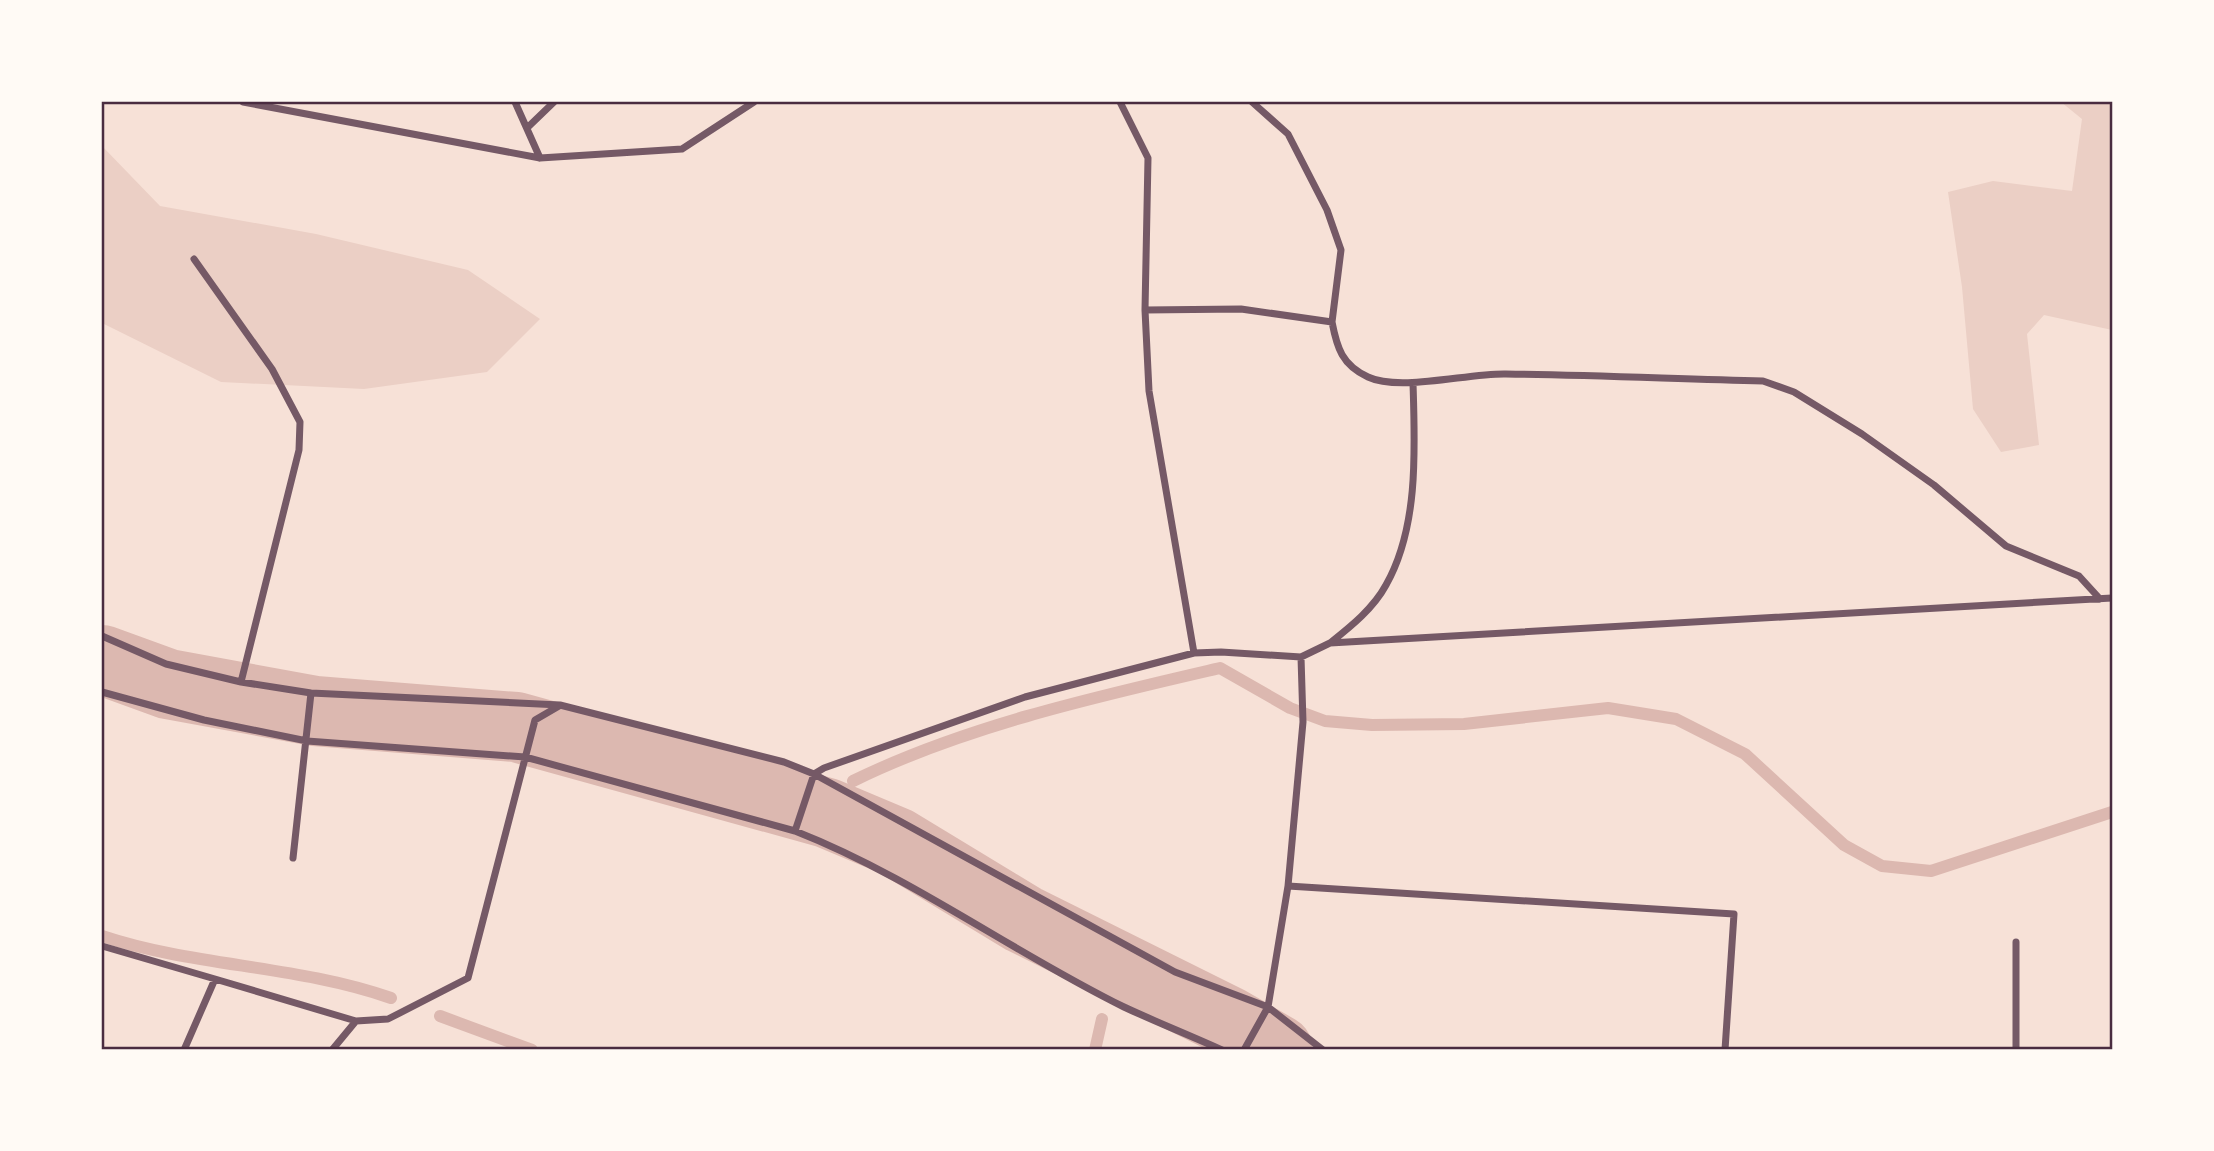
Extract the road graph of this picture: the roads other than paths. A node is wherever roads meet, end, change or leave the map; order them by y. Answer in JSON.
{"nodes":[{"id":1,"x":243,"y":102,"type":"edge"},
{"id":2,"x":515,"y":102,"type":"edge"},
{"id":3,"x":554,"y":102,"type":"edge"},
{"id":4,"x":754,"y":102,"type":"edge"},
{"id":5,"x":1120,"y":102,"type":"edge"},
{"id":6,"x":1252,"y":102,"type":"edge"},
{"id":7,"x":527,"y":128,"type":"junction"},
{"id":8,"x":540,"y":158,"type":"junction"},
{"id":9,"x":194,"y":259,"type":"dead end"},
{"id":10,"x":1145,"y":310,"type":"junction"},
{"id":11,"x":1332,"y":322,"type":"junction"},
{"id":12,"x":1413,"y":383,"type":"junction"},
{"id":13,"x":2112,"y":598,"type":"edge"},
{"id":14,"x":2100,"y":599,"type":"junction"},
{"id":15,"x":102,"y":636,"type":"edge"},
{"id":16,"x":1329,"y":643,"type":"junction"},
{"id":17,"x":1195,"y":653,"type":"junction"},
{"id":18,"x":1301,"y":657,"type":"junction"},
{"id":19,"x":241,"y":682,"type":"junction"},
{"id":20,"x":102,"y":692,"type":"edge"},
{"id":21,"x":311,"y":695,"type":"junction"},
{"id":22,"x":560,"y":705,"type":"junction"},
{"id":23,"x":307,"y":739,"type":"junction"},
{"id":24,"x":525,"y":757,"type":"junction"},
{"id":25,"x":814,"y":774,"type":"junction"},
{"id":26,"x":797,"y":828,"type":"junction"},
{"id":27,"x":293,"y":858,"type":"dead end"},
{"id":28,"x":1288,"y":886,"type":"junction"},
{"id":29,"x":2016,"y":942,"type":"dead end"},
{"id":30,"x":102,"y":946,"type":"edge"},
{"id":31,"x":215,"y":979,"type":"junction"},
{"id":32,"x":1268,"y":1007,"type":"junction"},
{"id":33,"x":356,"y":1021,"type":"junction"},
{"id":34,"x":184,"y":1049,"type":"edge"},
{"id":35,"x":332,"y":1049,"type":"edge"},
{"id":36,"x":1222,"y":1049,"type":"edge"},
{"id":37,"x":1244,"y":1049,"type":"edge"},
{"id":38,"x":1323,"y":1049,"type":"edge"},
{"id":39,"x":1725,"y":1049,"type":"edge"},
{"id":40,"x":2016,"y":1049,"type":"edge"}],
"edges":[{"from":1,"to":8,"type":"street"},
{"from":2,"to":7,"type":"street"},
{"from":3,"to":7,"type":"street"},
{"from":4,"to":8,"type":"street"},
{"from":5,"to":10,"type":"street"},
{"from":6,"to":11,"type":"street"},
{"from":7,"to":8,"type":"street"},
{"from":9,"to":19,"type":"street"},
{"from":10,"to":11,"type":"street"},
{"from":10,"to":17,"type":"street"},
{"from":11,"to":12,"type":"street"},
{"from":12,"to":14,"type":"street"},
{"from":12,"to":16,"type":"street"},
{"from":13,"to":14,"type":"street"},
{"from":14,"to":16,"type":"street"},
{"from":15,"to":19,"type":"street"},
{"from":16,"to":18,"type":"street"},
{"from":17,"to":18,"type":"street"},
{"from":17,"to":25,"type":"street"},
{"from":18,"to":28,"type":"street"},
{"from":19,"to":21,"type":"street"},
{"from":20,"to":23,"type":"street"},
{"from":21,"to":22,"type":"street"},
{"from":21,"to":23,"type":"street"},
{"from":22,"to":24,"type":"street"},
{"from":22,"to":25,"type":"street"},
{"from":23,"to":24,"type":"street"},
{"from":23,"to":27,"type":"street"},
{"from":24,"to":26,"type":"street"},
{"from":24,"to":33,"type":"street"},
{"from":25,"to":26,"type":"street"},
{"from":25,"to":32,"type":"street"},
{"from":26,"to":36,"type":"street"},
{"from":28,"to":32,"type":"street"},
{"from":28,"to":39,"type":"street"},
{"from":29,"to":40,"type":"street"},
{"from":30,"to":31,"type":"street"},
{"from":31,"to":33,"type":"street"},
{"from":31,"to":34,"type":"street"},
{"from":32,"to":37,"type":"street"},
{"from":32,"to":38,"type":"street"},
{"from":33,"to":35,"type":"street"}]}
